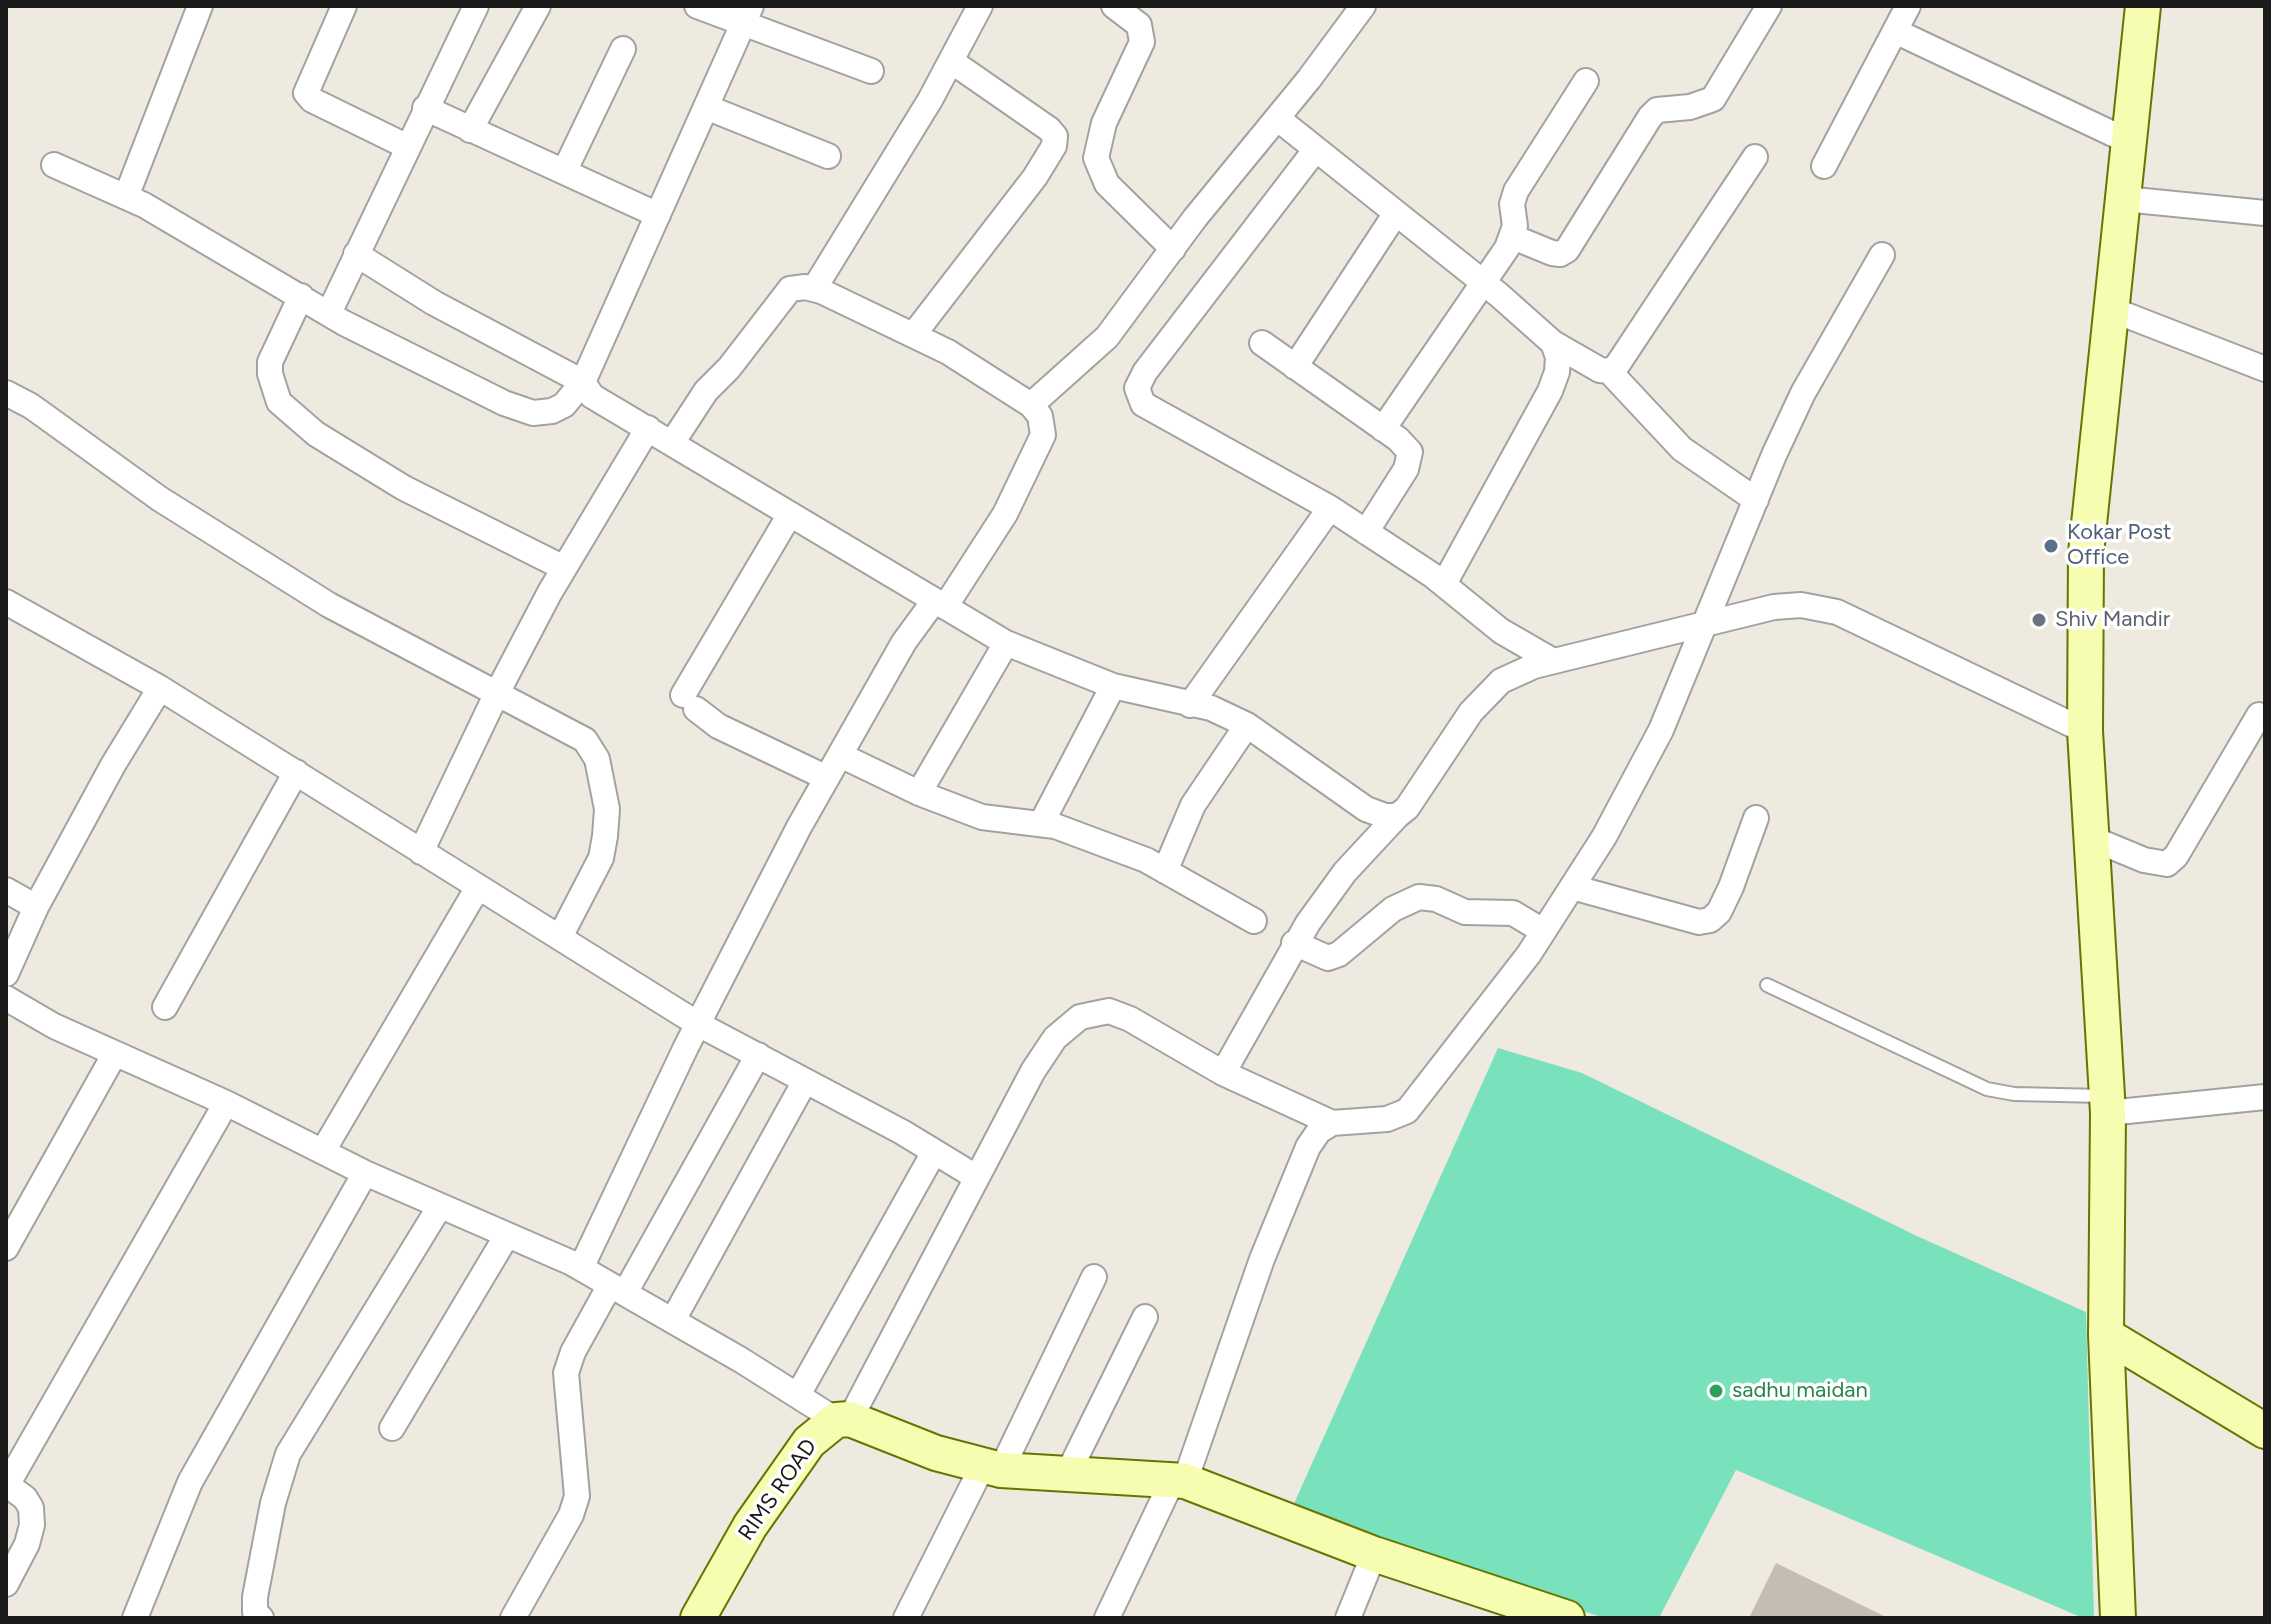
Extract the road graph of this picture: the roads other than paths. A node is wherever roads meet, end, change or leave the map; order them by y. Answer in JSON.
{"nodes":[{"id":1,"x":200,"y":6,"type":"edge"},
{"id":2,"x":344,"y":6,"type":"edge"},
{"id":3,"x":476,"y":6,"type":"edge"},
{"id":4,"x":538,"y":6,"type":"edge"},
{"id":5,"x":697,"y":6,"type":"edge"},
{"id":6,"x":980,"y":6,"type":"edge"},
{"id":7,"x":1114,"y":6,"type":"edge"},
{"id":8,"x":1363,"y":6,"type":"edge"},
{"id":9,"x":1769,"y":6,"type":"edge"},
{"id":10,"x":1908,"y":6,"type":"edge"},
{"id":11,"x":2143,"y":6,"type":"edge"},
{"id":12,"x":747,"y":16,"type":"edge"},
{"id":13,"x":1895,"y":31,"type":"junction"},
{"id":14,"x":623,"y":49,"type":"dead end"},
{"id":15,"x":951,"y":61,"type":"junction"},
{"id":16,"x":871,"y":71,"type":"dead end"},
{"id":17,"x":1586,"y":81,"type":"dead end"},
{"id":18,"x":706,"y":107,"type":"junction"},
{"id":19,"x":425,"y":108,"type":"junction"},
{"id":20,"x":1277,"y":118,"type":"junction"},
{"id":21,"x":470,"y":130,"type":"junction"},
{"id":22,"x":2130,"y":142,"type":"junction"},
{"id":23,"x":406,"y":146,"type":"junction"},
{"id":24,"x":1316,"y":149,"type":"junction"},
{"id":25,"x":828,"y":156,"type":"dead end"},
{"id":26,"x":1755,"y":157,"type":"dead end"},
{"id":27,"x":54,"y":165,"type":"dead end"},
{"id":28,"x":1824,"y":166,"type":"dead end"},
{"id":29,"x":564,"y":172,"type":"junction"},
{"id":30,"x":126,"y":197,"type":"junction"},
{"id":31,"x":2124,"y":199,"type":"junction"},
{"id":32,"x":2261,"y":206,"type":"edge"},
{"id":33,"x":1396,"y":213,"type":"junction"},
{"id":34,"x":658,"y":215,"type":"junction"},
{"id":35,"x":1513,"y":237,"type":"junction"},
{"id":36,"x":1173,"y":249,"type":"junction"},
{"id":37,"x":356,"y":254,"type":"junction"},
{"id":38,"x":1882,"y":255,"type":"dead end"},
{"id":39,"x":1485,"y":284,"type":"junction"},
{"id":40,"x":814,"y":289,"type":"junction"},
{"id":41,"x":301,"y":296,"type":"junction"},
{"id":42,"x":2113,"y":310,"type":"junction"},
{"id":43,"x":329,"y":313,"type":"junction"},
{"id":44,"x":914,"y":334,"type":"junction"},
{"id":45,"x":1262,"y":343,"type":"dead end"},
{"id":46,"x":1553,"y":343,"type":"junction"},
{"id":47,"x":1295,"y":367,"type":"junction"},
{"id":48,"x":2265,"y":369,"type":"edge"},
{"id":49,"x":1609,"y":371,"type":"junction"},
{"id":50,"x":583,"y":382,"type":"junction"},
{"id":51,"x":6,"y":393,"type":"edge"},
{"id":52,"x":1031,"y":405,"type":"junction"},
{"id":53,"x":648,"y":428,"type":"junction"},
{"id":54,"x":1383,"y":429,"type":"junction"},
{"id":55,"x":672,"y":443,"type":"junction"},
{"id":56,"x":1756,"y":500,"type":"junction"},
{"id":57,"x":1330,"y":508,"type":"junction"},
{"id":58,"x":790,"y":514,"type":"junction"},
{"id":59,"x":1366,"y":532,"type":"junction"},
{"id":60,"x":564,"y":568,"type":"junction"},
{"id":61,"x":1444,"y":584,"type":"junction"},
{"id":62,"x":939,"y":604,"type":"junction"},
{"id":63,"x":8,"y":609,"type":"edge"},
{"id":64,"x":1704,"y":624,"type":"junction"},
{"id":65,"x":1006,"y":643,"type":"junction"},
{"id":66,"x":1553,"y":661,"type":"junction"},
{"id":67,"x":1113,"y":686,"type":"junction"},
{"id":68,"x":160,"y":688,"type":"junction"},
{"id":69,"x":496,"y":695,"type":"junction"},
{"id":70,"x":1190,"y":705,"type":"junction"},
{"id":71,"x":2259,"y":715,"type":"dead end"},
{"id":72,"x":1247,"y":725,"type":"junction"},
{"id":73,"x":2085,"y":731,"type":"junction"},
{"id":74,"x":840,"y":755,"type":"junction"},
{"id":75,"x":296,"y":772,"type":"junction"},
{"id":76,"x":827,"y":778,"type":"junction"},
{"id":77,"x":919,"y":793,"type":"junction"},
{"id":78,"x":1397,"y":816,"type":"junction"},
{"id":79,"x":1756,"y":818,"type":"dead end"},
{"id":80,"x":1041,"y":824,"type":"junction"},
{"id":81,"x":2091,"y":838,"type":"junction"},
{"id":82,"x":421,"y":852,"type":"junction"},
{"id":83,"x":1165,"y":871,"type":"junction"},
{"id":84,"x":478,"y":887,"type":"junction"},
{"id":85,"x":1572,"y":887,"type":"junction"},
{"id":86,"x":6,"y":890,"type":"edge"},
{"id":87,"x":36,"y":907,"type":"junction"},
{"id":88,"x":1254,"y":921,"type":"dead end"},
{"id":89,"x":1543,"y":931,"type":"junction"},
{"id":90,"x":560,"y":937,"type":"junction"},
{"id":91,"x":1294,"y":943,"type":"junction"},
{"id":92,"x":6,"y":974,"type":"edge"},
{"id":93,"x":1767,"y":985,"type":"dead end"},
{"id":94,"x":6,"y":998,"type":"edge"},
{"id":95,"x":165,"y":1007,"type":"dead end"},
{"id":96,"x":698,"y":1024,"type":"junction"},
{"id":97,"x":114,"y":1055,"type":"junction"},
{"id":98,"x":758,"y":1055,"type":"junction"},
{"id":99,"x":1223,"y":1073,"type":"junction"},
{"id":100,"x":805,"y":1081,"type":"junction"},
{"id":101,"x":2265,"y":1097,"type":"edge"},
{"id":102,"x":226,"y":1103,"type":"junction"},
{"id":103,"x":2107,"y":1104,"type":"junction"},
{"id":104,"x":1332,"y":1123,"type":"junction"},
{"id":105,"x":323,"y":1151,"type":"junction"},
{"id":106,"x":934,"y":1152,"type":"junction"},
{"id":107,"x":365,"y":1173,"type":"junction"},
{"id":108,"x":976,"y":1177,"type":"junction"},
{"id":109,"x":440,"y":1206,"type":"junction"},
{"id":110,"x":507,"y":1235,"type":"junction"},
{"id":111,"x":6,"y":1248,"type":"edge"},
{"id":112,"x":581,"y":1268,"type":"junction"},
{"id":113,"x":1094,"y":1277,"type":"dead end"},
{"id":114,"x":618,"y":1289,"type":"junction"},
{"id":115,"x":1145,"y":1317,"type":"dead end"},
{"id":116,"x":673,"y":1320,"type":"junction"},
{"id":117,"x":2106,"y":1335,"type":"junction"},
{"id":118,"x":798,"y":1395,"type":"junction"},
{"id":119,"x":843,"y":1419,"type":"junction"},
{"id":120,"x":392,"y":1428,"type":"dead end"},
{"id":121,"x":2265,"y":1431,"type":"edge"},
{"id":122,"x":992,"y":1468,"type":"junction"},
{"id":123,"x":1068,"y":1473,"type":"junction"},
{"id":124,"x":1179,"y":1480,"type":"junction"},
{"id":125,"x":7,"y":1484,"type":"edge"},
{"id":126,"x":1374,"y":1554,"type":"junction"},
{"id":127,"x":6,"y":1584,"type":"edge"},
{"id":128,"x":1495,"y":1607,"type":"edge"},
{"id":129,"x":135,"y":1618,"type":"edge"},
{"id":130,"x":261,"y":1618,"type":"edge"},
{"id":131,"x":513,"y":1618,"type":"edge"},
{"id":132,"x":698,"y":1618,"type":"edge"},
{"id":133,"x":906,"y":1618,"type":"edge"},
{"id":134,"x":1107,"y":1618,"type":"edge"},
{"id":135,"x":1348,"y":1618,"type":"edge"},
{"id":136,"x":1567,"y":1618,"type":"edge"},
{"id":137,"x":2118,"y":1618,"type":"edge"}],
"edges":[{"from":1,"to":30,"type":"street"},
{"from":2,"to":23,"type":"street"},
{"from":3,"to":19,"type":"street"},
{"from":4,"to":21,"type":"street"},
{"from":5,"to":12,"type":"street"},
{"from":6,"to":15,"type":"street"},
{"from":7,"to":36,"type":"street"},
{"from":8,"to":20,"type":"street"},
{"from":9,"to":35,"type":"street"},
{"from":10,"to":13,"type":"street"},
{"from":11,"to":22,"type":"main road"},
{"from":12,"to":16,"type":"street"},
{"from":12,"to":18,"type":"street"},
{"from":13,"to":22,"type":"street"},
{"from":13,"to":28,"type":"street"},
{"from":14,"to":29,"type":"street"},
{"from":15,"to":40,"type":"street"},
{"from":15,"to":44,"type":"street"},
{"from":17,"to":35,"type":"street"},
{"from":18,"to":25,"type":"street"},
{"from":18,"to":34,"type":"street"},
{"from":19,"to":21,"type":"street"},
{"from":19,"to":23,"type":"street"},
{"from":20,"to":24,"type":"street"},
{"from":20,"to":36,"type":"street"},
{"from":21,"to":29,"type":"street"},
{"from":22,"to":31,"type":"main road"},
{"from":23,"to":37,"type":"street"},
{"from":24,"to":33,"type":"street"},
{"from":24,"to":57,"type":"street"},
{"from":26,"to":49,"type":"street"},
{"from":27,"to":30,"type":"street"},
{"from":29,"to":34,"type":"street"},
{"from":30,"to":41,"type":"street"},
{"from":31,"to":32,"type":"street"},
{"from":31,"to":42,"type":"main road"},
{"from":33,"to":39,"type":"street"},
{"from":33,"to":47,"type":"street"},
{"from":34,"to":50,"type":"street"},
{"from":35,"to":39,"type":"street"},
{"from":36,"to":52,"type":"street"},
{"from":37,"to":43,"type":"street"},
{"from":37,"to":50,"type":"street"},
{"from":38,"to":56,"type":"street"},
{"from":39,"to":46,"type":"street"},
{"from":39,"to":54,"type":"street"},
{"from":40,"to":44,"type":"street"},
{"from":40,"to":55,"type":"street"},
{"from":41,"to":43,"type":"street"},
{"from":41,"to":60,"type":"street"},
{"from":42,"to":48,"type":"street"},
{"from":42,"to":73,"type":"main road"},
{"from":43,"to":50,"type":"street"},
{"from":44,"to":52,"type":"street"},
{"from":45,"to":47,"type":"street"},
{"from":46,"to":49,"type":"street"},
{"from":46,"to":61,"type":"street"},
{"from":47,"to":54,"type":"street"},
{"from":49,"to":56,"type":"street"},
{"from":50,"to":53,"type":"street"},
{"from":51,"to":69,"type":"street"},
{"from":52,"to":62,"type":"street"},
{"from":53,"to":55,"type":"street"},
{"from":53,"to":60,"type":"street"},
{"from":54,"to":59,"type":"street"},
{"from":55,"to":58,"type":"street"},
{"from":56,"to":64,"type":"street"},
{"from":57,"to":59,"type":"street"},
{"from":57,"to":70,"type":"street"},
{"from":58,"to":62,"type":"street"},
{"from":58,"to":76,"type":"street"},
{"from":59,"to":61,"type":"street"},
{"from":60,"to":69,"type":"street"},
{"from":61,"to":66,"type":"street"},
{"from":62,"to":65,"type":"street"},
{"from":62,"to":74,"type":"street"},
{"from":63,"to":68,"type":"street"},
{"from":64,"to":66,"type":"street"},
{"from":64,"to":73,"type":"street"},
{"from":64,"to":85,"type":"street"},
{"from":65,"to":67,"type":"street"},
{"from":65,"to":77,"type":"street"},
{"from":66,"to":78,"type":"street"},
{"from":67,"to":70,"type":"street"},
{"from":67,"to":80,"type":"street"},
{"from":68,"to":75,"type":"street"},
{"from":68,"to":87,"type":"street"},
{"from":69,"to":82,"type":"street"},
{"from":69,"to":90,"type":"street"},
{"from":70,"to":72,"type":"street"},
{"from":71,"to":81,"type":"street"},
{"from":72,"to":78,"type":"street"},
{"from":72,"to":83,"type":"street"},
{"from":73,"to":81,"type":"main road"},
{"from":74,"to":76,"type":"street"},
{"from":74,"to":77,"type":"street"},
{"from":75,"to":82,"type":"street"},
{"from":75,"to":95,"type":"street"},
{"from":76,"to":96,"type":"street"},
{"from":77,"to":80,"type":"street"},
{"from":78,"to":91,"type":"street"},
{"from":79,"to":85,"type":"street"},
{"from":80,"to":83,"type":"street"},
{"from":81,"to":103,"type":"main road"},
{"from":82,"to":84,"type":"street"},
{"from":83,"to":88,"type":"street"},
{"from":84,"to":90,"type":"street"},
{"from":84,"to":105,"type":"street"},
{"from":85,"to":89,"type":"street"},
{"from":86,"to":87,"type":"street"},
{"from":87,"to":92,"type":"street"},
{"from":89,"to":91,"type":"street"},
{"from":89,"to":104,"type":"street"},
{"from":90,"to":96,"type":"street"},
{"from":91,"to":99,"type":"street"},
{"from":93,"to":103,"type":"lane"},
{"from":94,"to":97,"type":"street"},
{"from":96,"to":98,"type":"street"},
{"from":96,"to":112,"type":"street"},
{"from":97,"to":102,"type":"street"},
{"from":97,"to":111,"type":"street"},
{"from":98,"to":100,"type":"street"},
{"from":98,"to":114,"type":"street"},
{"from":99,"to":104,"type":"street"},
{"from":99,"to":108,"type":"street"},
{"from":100,"to":106,"type":"street"},
{"from":100,"to":116,"type":"street"},
{"from":101,"to":103,"type":"street"},
{"from":102,"to":105,"type":"street"},
{"from":102,"to":125,"type":"street"},
{"from":103,"to":117,"type":"main road"},
{"from":104,"to":124,"type":"street"},
{"from":105,"to":107,"type":"street"},
{"from":106,"to":108,"type":"street"},
{"from":106,"to":118,"type":"street"},
{"from":107,"to":109,"type":"street"},
{"from":107,"to":129,"type":"street"},
{"from":108,"to":119,"type":"street"},
{"from":109,"to":110,"type":"street"},
{"from":109,"to":130,"type":"street"},
{"from":110,"to":112,"type":"street"},
{"from":110,"to":120,"type":"street"},
{"from":112,"to":114,"type":"street"},
{"from":113,"to":122,"type":"street"},
{"from":114,"to":116,"type":"street"},
{"from":114,"to":131,"type":"street"},
{"from":115,"to":123,"type":"street"},
{"from":116,"to":118,"type":"street"},
{"from":117,"to":121,"type":"main road"},
{"from":117,"to":137,"type":"main road"},
{"from":118,"to":119,"type":"street"},
{"from":119,"to":122,"type":"main road"},
{"from":119,"to":132,"type":"main road","name":"RIMS ROAD"},
{"from":122,"to":123,"type":"main road"},
{"from":122,"to":133,"type":"street"},
{"from":123,"to":124,"type":"main road"},
{"from":124,"to":126,"type":"main road"},
{"from":124,"to":134,"type":"street"},
{"from":125,"to":127,"type":"street"},
{"from":126,"to":128,"type":"main road"},
{"from":126,"to":135,"type":"street"},
{"from":128,"to":136,"type":"main road"}]}
